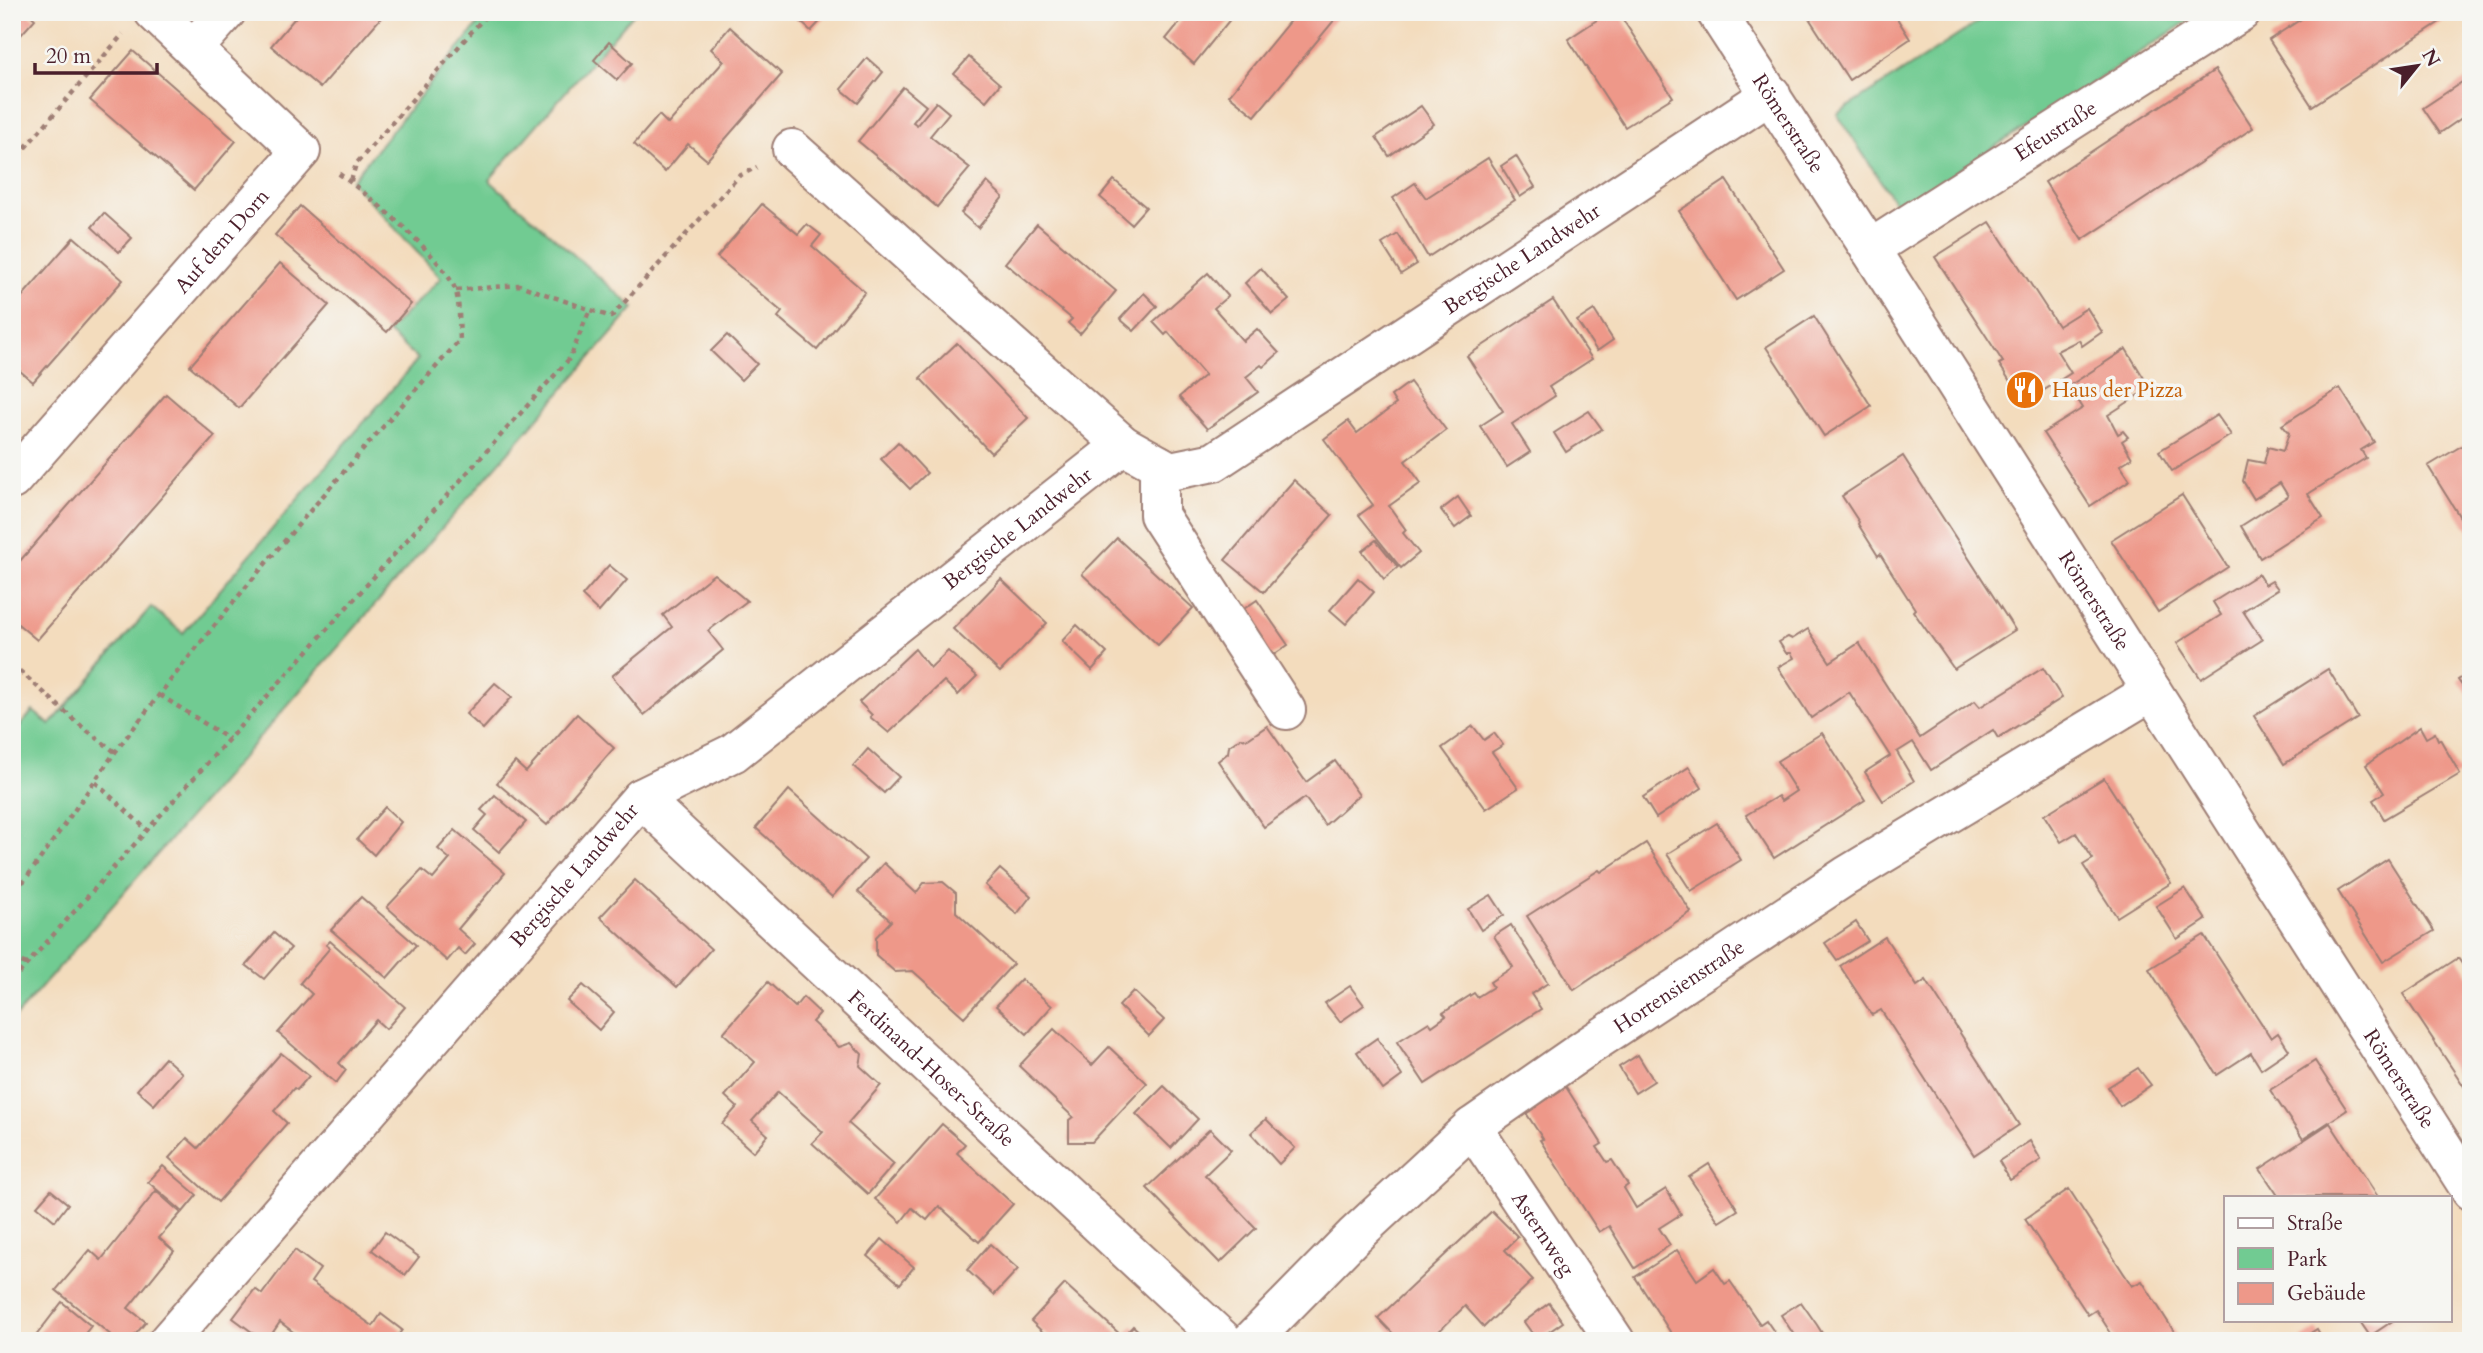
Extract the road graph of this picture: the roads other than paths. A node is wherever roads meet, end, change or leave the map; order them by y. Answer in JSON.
{"nodes":[{"id":1,"x":226,"y":12,"type":"edge"},
{"id":2,"x":1716,"y":12,"type":"edge"},
{"id":3,"x":2241,"y":12,"type":"edge"},
{"id":4,"x":139,"y":22,"type":"edge"},
{"id":5,"x":193,"y":49,"type":"junction"},
{"id":6,"x":1771,"y":94,"type":"junction"},
{"id":7,"x":792,"y":149,"type":"road end"},
{"id":8,"x":1870,"y":249,"type":"junction"},
{"id":9,"x":1124,"y":445,"type":"junction"},
{"id":10,"x":1159,"y":465,"type":"junction"},
{"id":11,"x":12,"y":480,"type":"edge"},
{"id":12,"x":2152,"y":691,"type":"junction"},
{"id":13,"x":1286,"y":710,"type":"dead end"},
{"id":14,"x":641,"y":797,"type":"junction"},
{"id":15,"x":1472,"y":1127,"type":"junction"},
{"id":16,"x":2471,"y":1191,"type":"edge"},
{"id":17,"x":175,"y":1338,"type":"edge"},
{"id":18,"x":1224,"y":1341,"type":"edge"},
{"id":19,"x":1251,"y":1341,"type":"edge"},
{"id":20,"x":1615,"y":1341,"type":"edge"}],
"edges":[{"from":1,"to":5,"type":"street"},
{"from":2,"to":6,"type":"street","name":"Römerstraße"},
{"from":3,"to":8,"type":"street","name":"Efeustraße"},
{"from":4,"to":5,"type":"street"},
{"from":5,"to":11,"type":"street","name":"Auf dem Dorn"},
{"from":6,"to":8,"type":"street","name":"Römerstraße"},
{"from":6,"to":10,"type":"street","name":"Bergische Landwehr"},
{"from":7,"to":9,"type":"street","name":"Bergische Landwehr"},
{"from":8,"to":12,"type":"street","name":"Römerstraße"},
{"from":9,"to":10,"type":"street","name":"Bergische Landwehr"},
{"from":9,"to":14,"type":"street","name":"Bergische Landwehr"},
{"from":10,"to":13,"type":"street"},
{"from":12,"to":15,"type":"street","name":"Hortensienstraße"},
{"from":12,"to":16,"type":"street","name":"Römerstraße"},
{"from":14,"to":17,"type":"street","name":"Bergische Landwehr"},
{"from":14,"to":18,"type":"street","name":"Ferdinand-Hoser-Straße"},
{"from":15,"to":19,"type":"street","name":"Hortensienstraße"},
{"from":15,"to":20,"type":"street","name":"Asternweg"}]}
